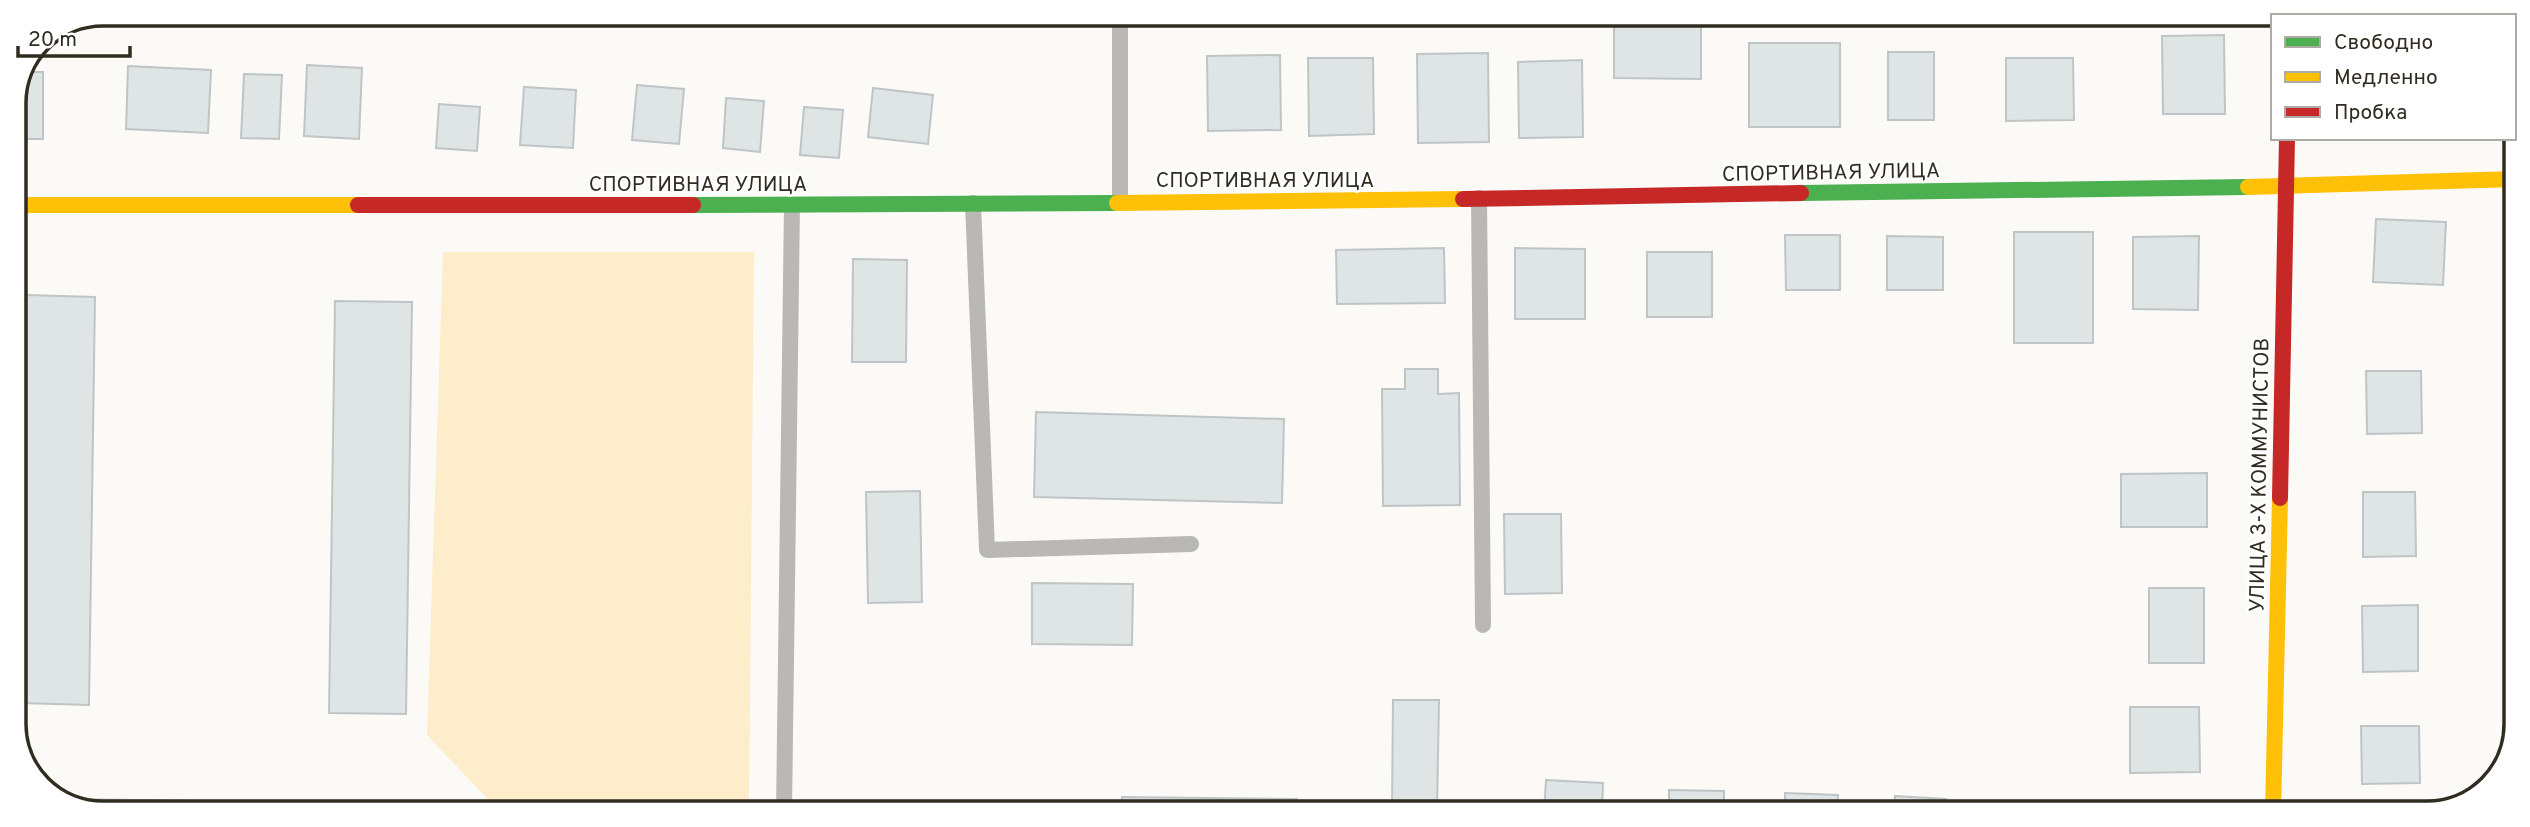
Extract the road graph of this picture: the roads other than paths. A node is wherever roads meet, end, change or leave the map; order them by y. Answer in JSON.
{"nodes":[{"id":1,"x":1120,"y":26,"type":"edge"},
{"id":2,"x":2287,"y":140,"type":"edge"},
{"id":3,"x":2504,"y":179,"type":"edge"},
{"id":4,"x":2286,"y":186,"type":"junction"},
{"id":5,"x":1479,"y":198,"type":"junction"},
{"id":6,"x":1120,"y":202,"type":"junction"},
{"id":7,"x":973,"y":203,"type":"junction"},
{"id":8,"x":26,"y":205,"type":"edge"},
{"id":9,"x":792,"y":205,"type":"junction"},
{"id":10,"x":1191,"y":544,"type":"dead end"},
{"id":11,"x":1483,"y":625,"type":"dead end"},
{"id":12,"x":784,"y":801,"type":"edge"},
{"id":13,"x":2273,"y":801,"type":"edge"}],
"edges":[{"from":1,"to":6,"type":"lane"},
{"from":2,"to":4,"type":"street","name":"УЛИЦА 3-Х КОММУНИСТОВ"},
{"from":3,"to":4,"type":"street","name":"СПОРТИВНАЯ УЛИЦА"},
{"from":4,"to":5,"type":"street","name":"СПОРТИВНАЯ УЛИЦА"},
{"from":4,"to":13,"type":"street","name":"УЛИЦА 3-Х КОММУНИСТОВ"},
{"from":5,"to":6,"type":"street","name":"СПОРТИВНАЯ УЛИЦА"},
{"from":5,"to":11,"type":"lane"},
{"from":6,"to":7,"type":"street","name":"СПОРТИВНАЯ УЛИЦА"},
{"from":7,"to":9,"type":"street","name":"СПОРТИВНАЯ УЛИЦА"},
{"from":7,"to":10,"type":"lane"},
{"from":8,"to":9,"type":"street","name":"СПОРТИВНАЯ УЛИЦА"},
{"from":9,"to":12,"type":"lane"}]}
